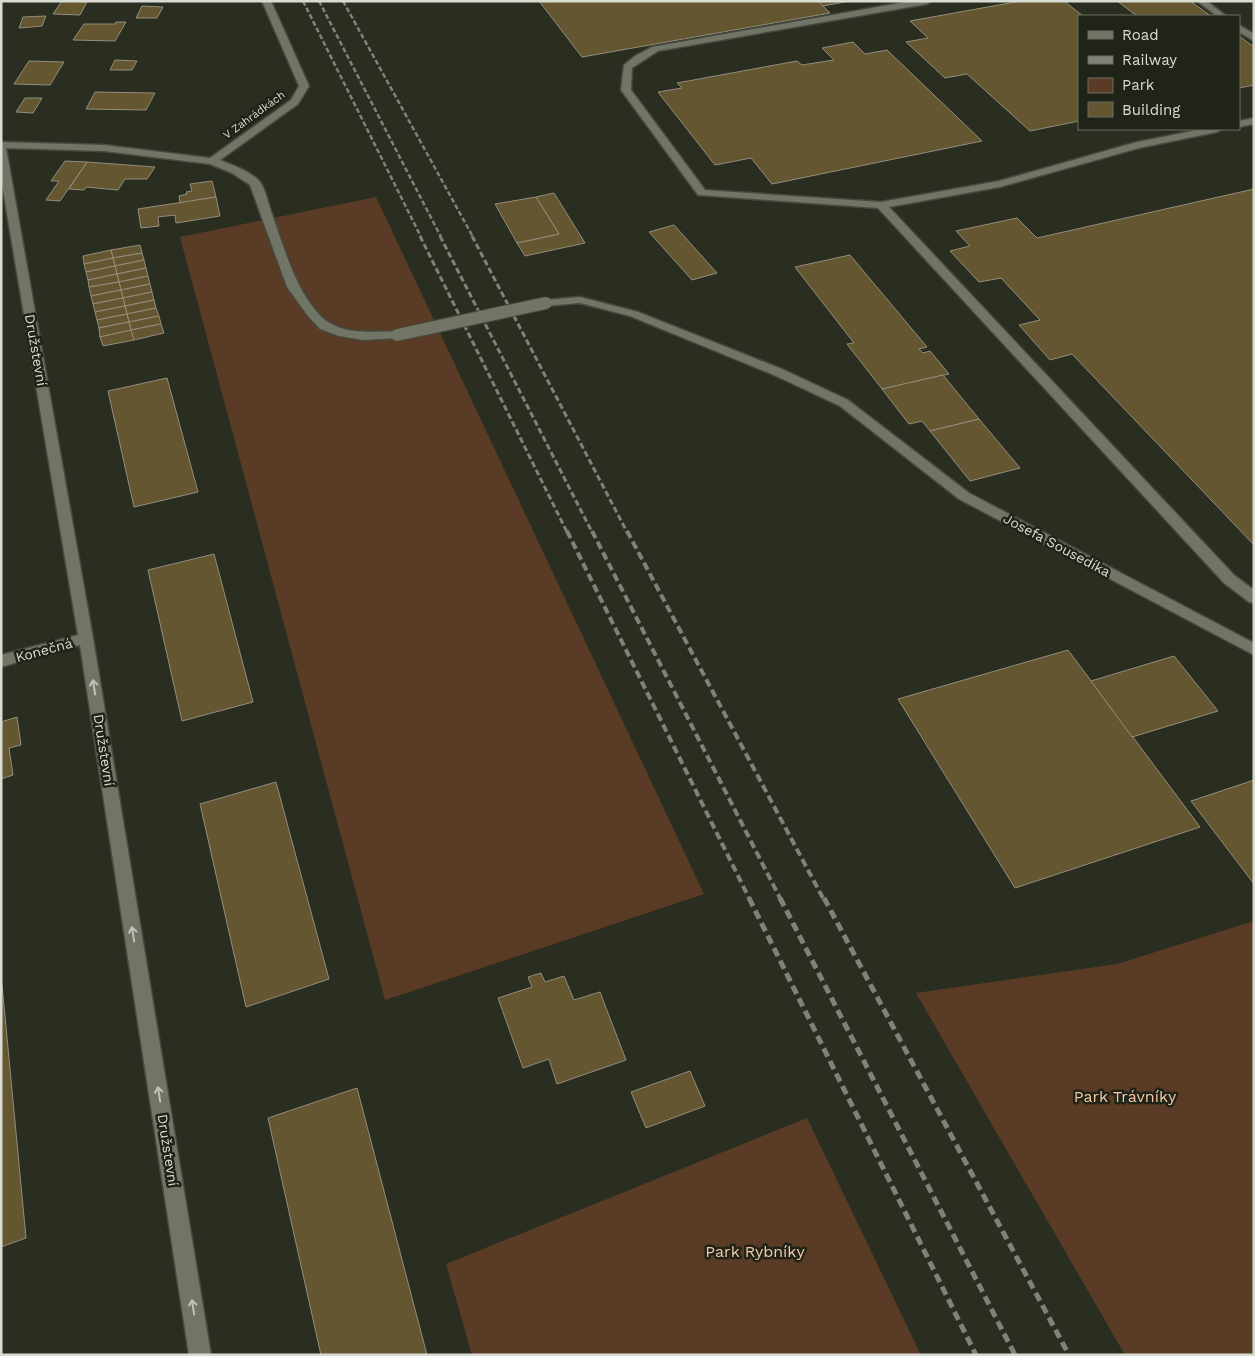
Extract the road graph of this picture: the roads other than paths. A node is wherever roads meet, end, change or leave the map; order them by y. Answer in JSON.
{"nodes":[{"id":1,"x":266,"y":1,"type":"edge"},
{"id":2,"x":927,"y":1,"type":"edge"},
{"id":3,"x":1201,"y":1,"type":"edge"},
{"id":4,"x":1221,"y":15,"type":"edge"},
{"id":5,"x":1240,"y":29,"type":"edge"},
{"id":6,"x":1254,"y":38,"type":"edge"},
{"id":7,"x":1254,"y":121,"type":"edge"},
{"id":8,"x":1240,"y":124,"type":"edge"},
{"id":9,"x":1212,"y":130,"type":"edge"},
{"id":10,"x":1,"y":145,"type":"edge"},
{"id":11,"x":212,"y":161,"type":"junction"},
{"id":12,"x":881,"y":205,"type":"junction"},
{"id":13,"x":1254,"y":598,"type":"edge"},
{"id":14,"x":86,"y":638,"type":"junction"},
{"id":15,"x":1254,"y":650,"type":"edge"},
{"id":16,"x":1,"y":661,"type":"edge"},
{"id":17,"x":200,"y":1355,"type":"edge"}],
"edges":[{"from":1,"to":11,"type":"street","name":"V Zahrádkách"},
{"from":2,"to":12,"type":"street"},
{"from":3,"to":4,"type":"street"},
{"from":5,"to":6,"type":"street"},
{"from":7,"to":8,"type":"street"},
{"from":9,"to":12,"type":"street"},
{"from":10,"to":11,"type":"street","name":"Josefa Sousedíka"},
{"from":10,"to":14,"type":"street","name":"Družstevní"},
{"from":11,"to":15,"type":"street","name":"Josefa Sousedíka","bridge":true},
{"from":12,"to":13,"type":"street"},
{"from":14,"to":16,"type":"street","name":"Konečná"},
{"from":17,"to":14,"type":"street","name":"Družstevní","one_way":true}]}
